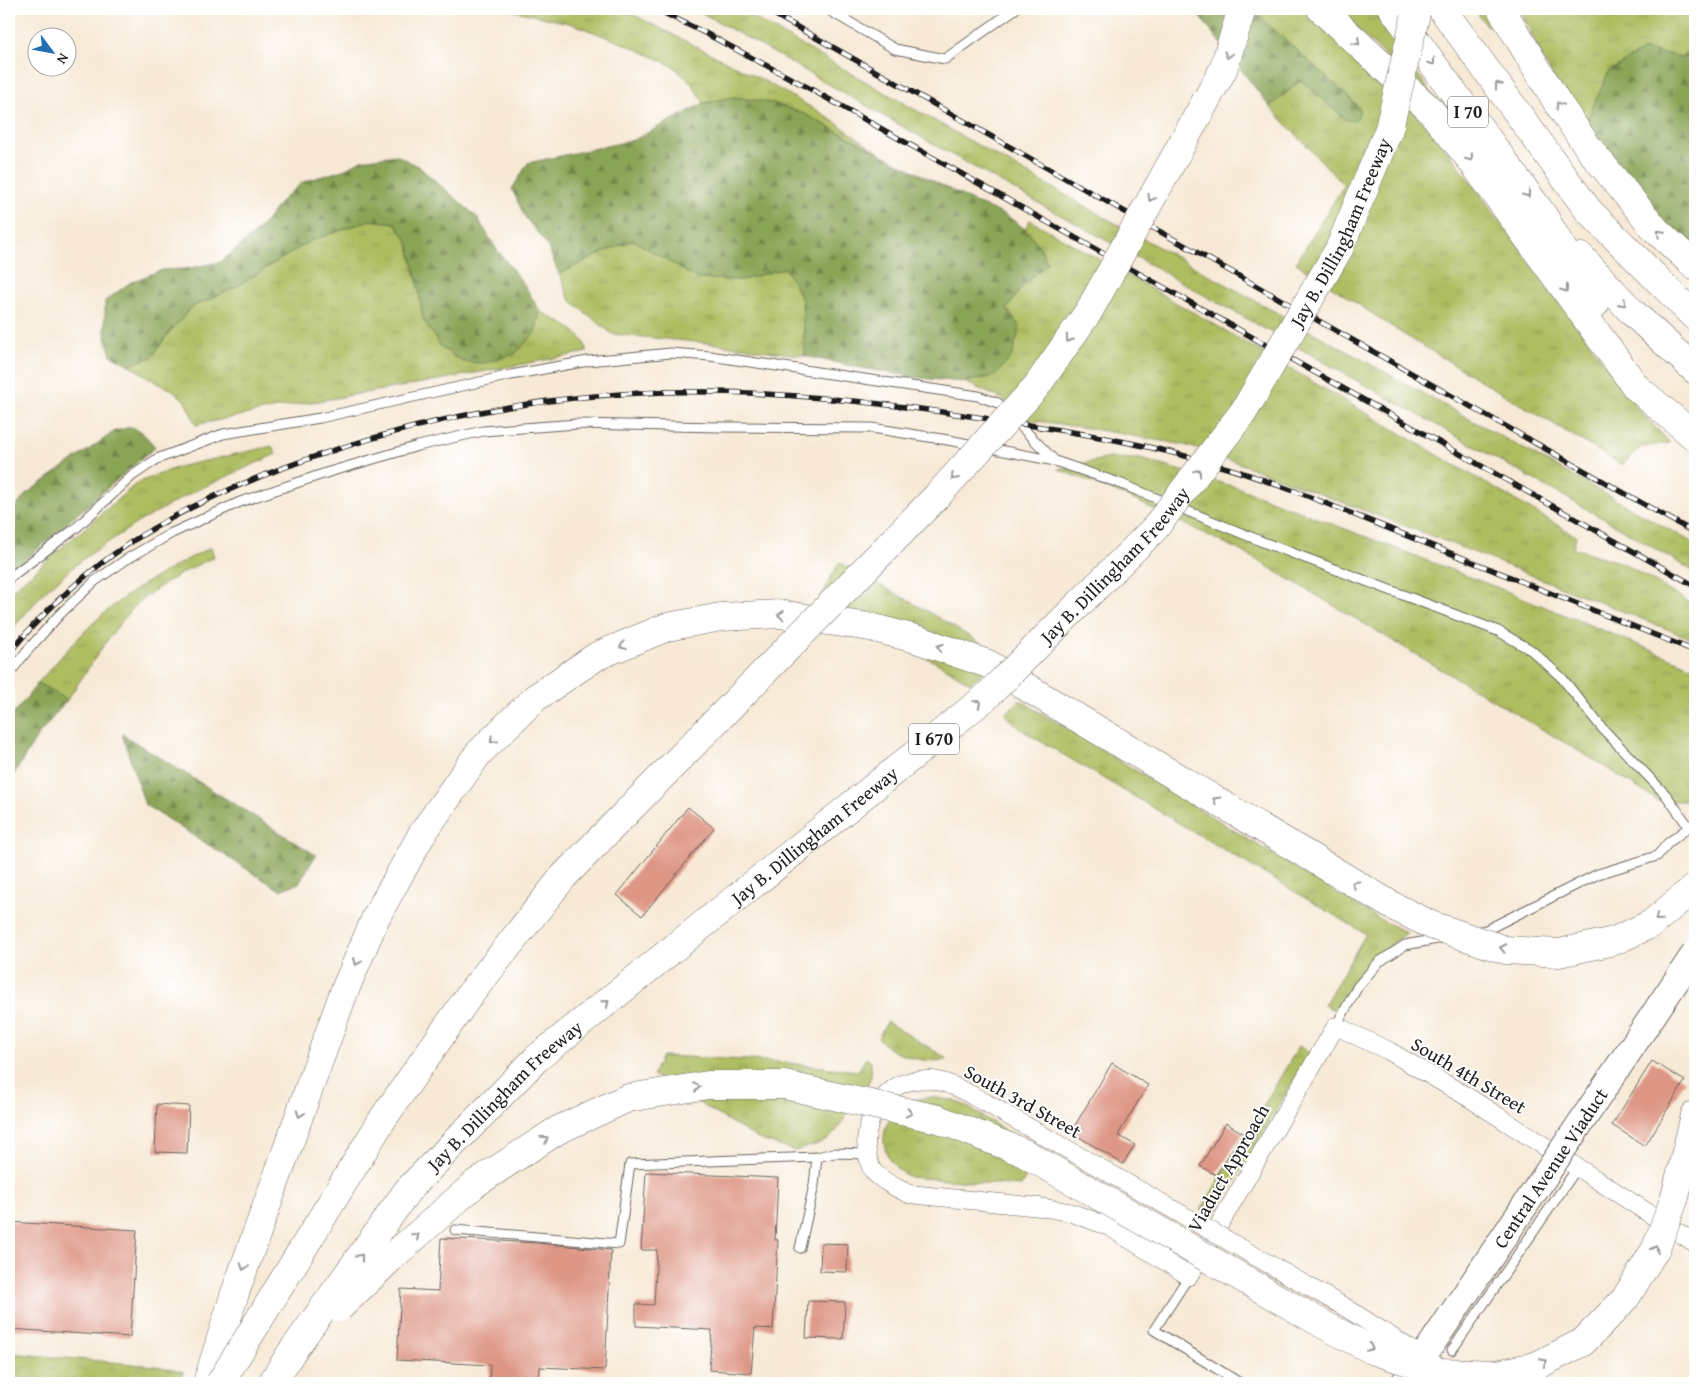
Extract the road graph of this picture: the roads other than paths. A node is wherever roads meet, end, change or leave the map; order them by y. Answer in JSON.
{"nodes":[{"id":1,"x":827,"y":9,"type":"edge"},
{"id":2,"x":1015,"y":9,"type":"edge"},
{"id":3,"x":1242,"y":9,"type":"edge"},
{"id":4,"x":1321,"y":9,"type":"edge"},
{"id":5,"x":1393,"y":9,"type":"edge"},
{"id":6,"x":1418,"y":9,"type":"edge"},
{"id":7,"x":1442,"y":9,"type":"edge"},
{"id":8,"x":1497,"y":9,"type":"edge"},
{"id":9,"x":1501,"y":9,"type":"edge"},
{"id":10,"x":1588,"y":210,"type":"junction"},
{"id":11,"x":1543,"y":215,"type":"junction"},
{"id":12,"x":1695,"y":266,"type":"edge"},
{"id":13,"x":1695,"y":317,"type":"edge"},
{"id":14,"x":1695,"y":370,"type":"edge"},
{"id":15,"x":1694,"y":437,"type":"edge"},
{"id":16,"x":1055,"y":462,"type":"junction"},
{"id":17,"x":9,"y":578,"type":"edge"},
{"id":18,"x":9,"y":674,"type":"edge"},
{"id":19,"x":1692,"y":827,"type":"edge"},
{"id":20,"x":1695,"y":886,"type":"edge"},
{"id":21,"x":1695,"y":952,"type":"edge"},
{"id":22,"x":1336,"y":1026,"type":"junction"},
{"id":23,"x":1695,"y":1115,"type":"edge"},
{"id":24,"x":867,"y":1154,"type":"junction"},
{"id":25,"x":817,"y":1157,"type":"junction"},
{"id":26,"x":1578,"y":1167,"type":"junction"},
{"id":27,"x":455,"y":1230,"type":"dead end"},
{"id":28,"x":1695,"y":1243,"type":"edge"},
{"id":29,"x":800,"y":1248,"type":"dead end"},
{"id":30,"x":1189,"y":1276,"type":"junction"},
{"id":31,"x":1452,"y":1350,"type":"dead end"},
{"id":32,"x":291,"y":1353,"type":"junction"},
{"id":33,"x":1423,"y":1356,"type":"junction"},
{"id":34,"x":207,"y":1383,"type":"edge"},
{"id":35,"x":220,"y":1383,"type":"edge"},
{"id":36,"x":272,"y":1383,"type":"edge"},
{"id":37,"x":1240,"y":1383,"type":"edge"},
{"id":38,"x":1404,"y":1383,"type":"edge"}],
"edges":[{"from":1,"to":2,"type":"lane"},
{"from":3,"to":35,"type":"highway","one_way":true,"bridge":true},
{"from":4,"to":15,"type":"highway","one_way":true},
{"from":5,"to":11,"type":"highway","number":"I 70","one_way":true},
{"from":32,"to":6,"type":"highway","name":"Jay B. Dillingham Freeway","number":"I 670","one_way":true,"bridge":true},
{"from":10,"to":7,"type":"highway","number":"I 70","one_way":true},
{"from":8,"to":10,"type":"highway"},
{"from":12,"to":9,"type":"highway","one_way":true},
{"from":10,"to":13,"type":"highway","number":"I 70"},
{"from":11,"to":14,"type":"highway","number":"I 70","one_way":true},
{"from":11,"to":15,"type":"highway"},
{"from":16,"to":17,"type":"lane"},
{"from":16,"to":18,"type":"lane"},
{"from":16,"to":19,"type":"lane"},
{"from":19,"to":22,"type":"lane"},
{"from":20,"to":34,"type":"highway","one_way":true,"bridge":true},
{"from":21,"to":33,"type":"main road","name":"Central Avenue Viaduct","bridge":true},
{"from":22,"to":26,"type":"street","name":"South 4th Street"},
{"from":22,"to":30,"type":"street","name":"Viaduct Approach"},
{"from":32,"to":23,"type":"highway","one_way":true,"bridge":true},
{"from":24,"to":25,"type":"lane"},
{"from":24,"to":30,"type":"street","name":"South 3rd Street"},
{"from":24,"to":33,"type":"street","name":"South 3rd Street","bridge":true},
{"from":25,"to":27,"type":"lane"},
{"from":25,"to":29,"type":"lane"},
{"from":26,"to":28,"type":"street","name":"South 4th Street"},
{"from":26,"to":31,"type":"lane"},
{"from":30,"to":37,"type":"lane","name":"Viaduct Approach"},
{"from":32,"to":36,"type":"highway","name":"Jay B. Dillingham Freeway","number":"I 670"},
{"from":33,"to":38,"type":"main road","name":"Central Avenue Viaduct"}]}
